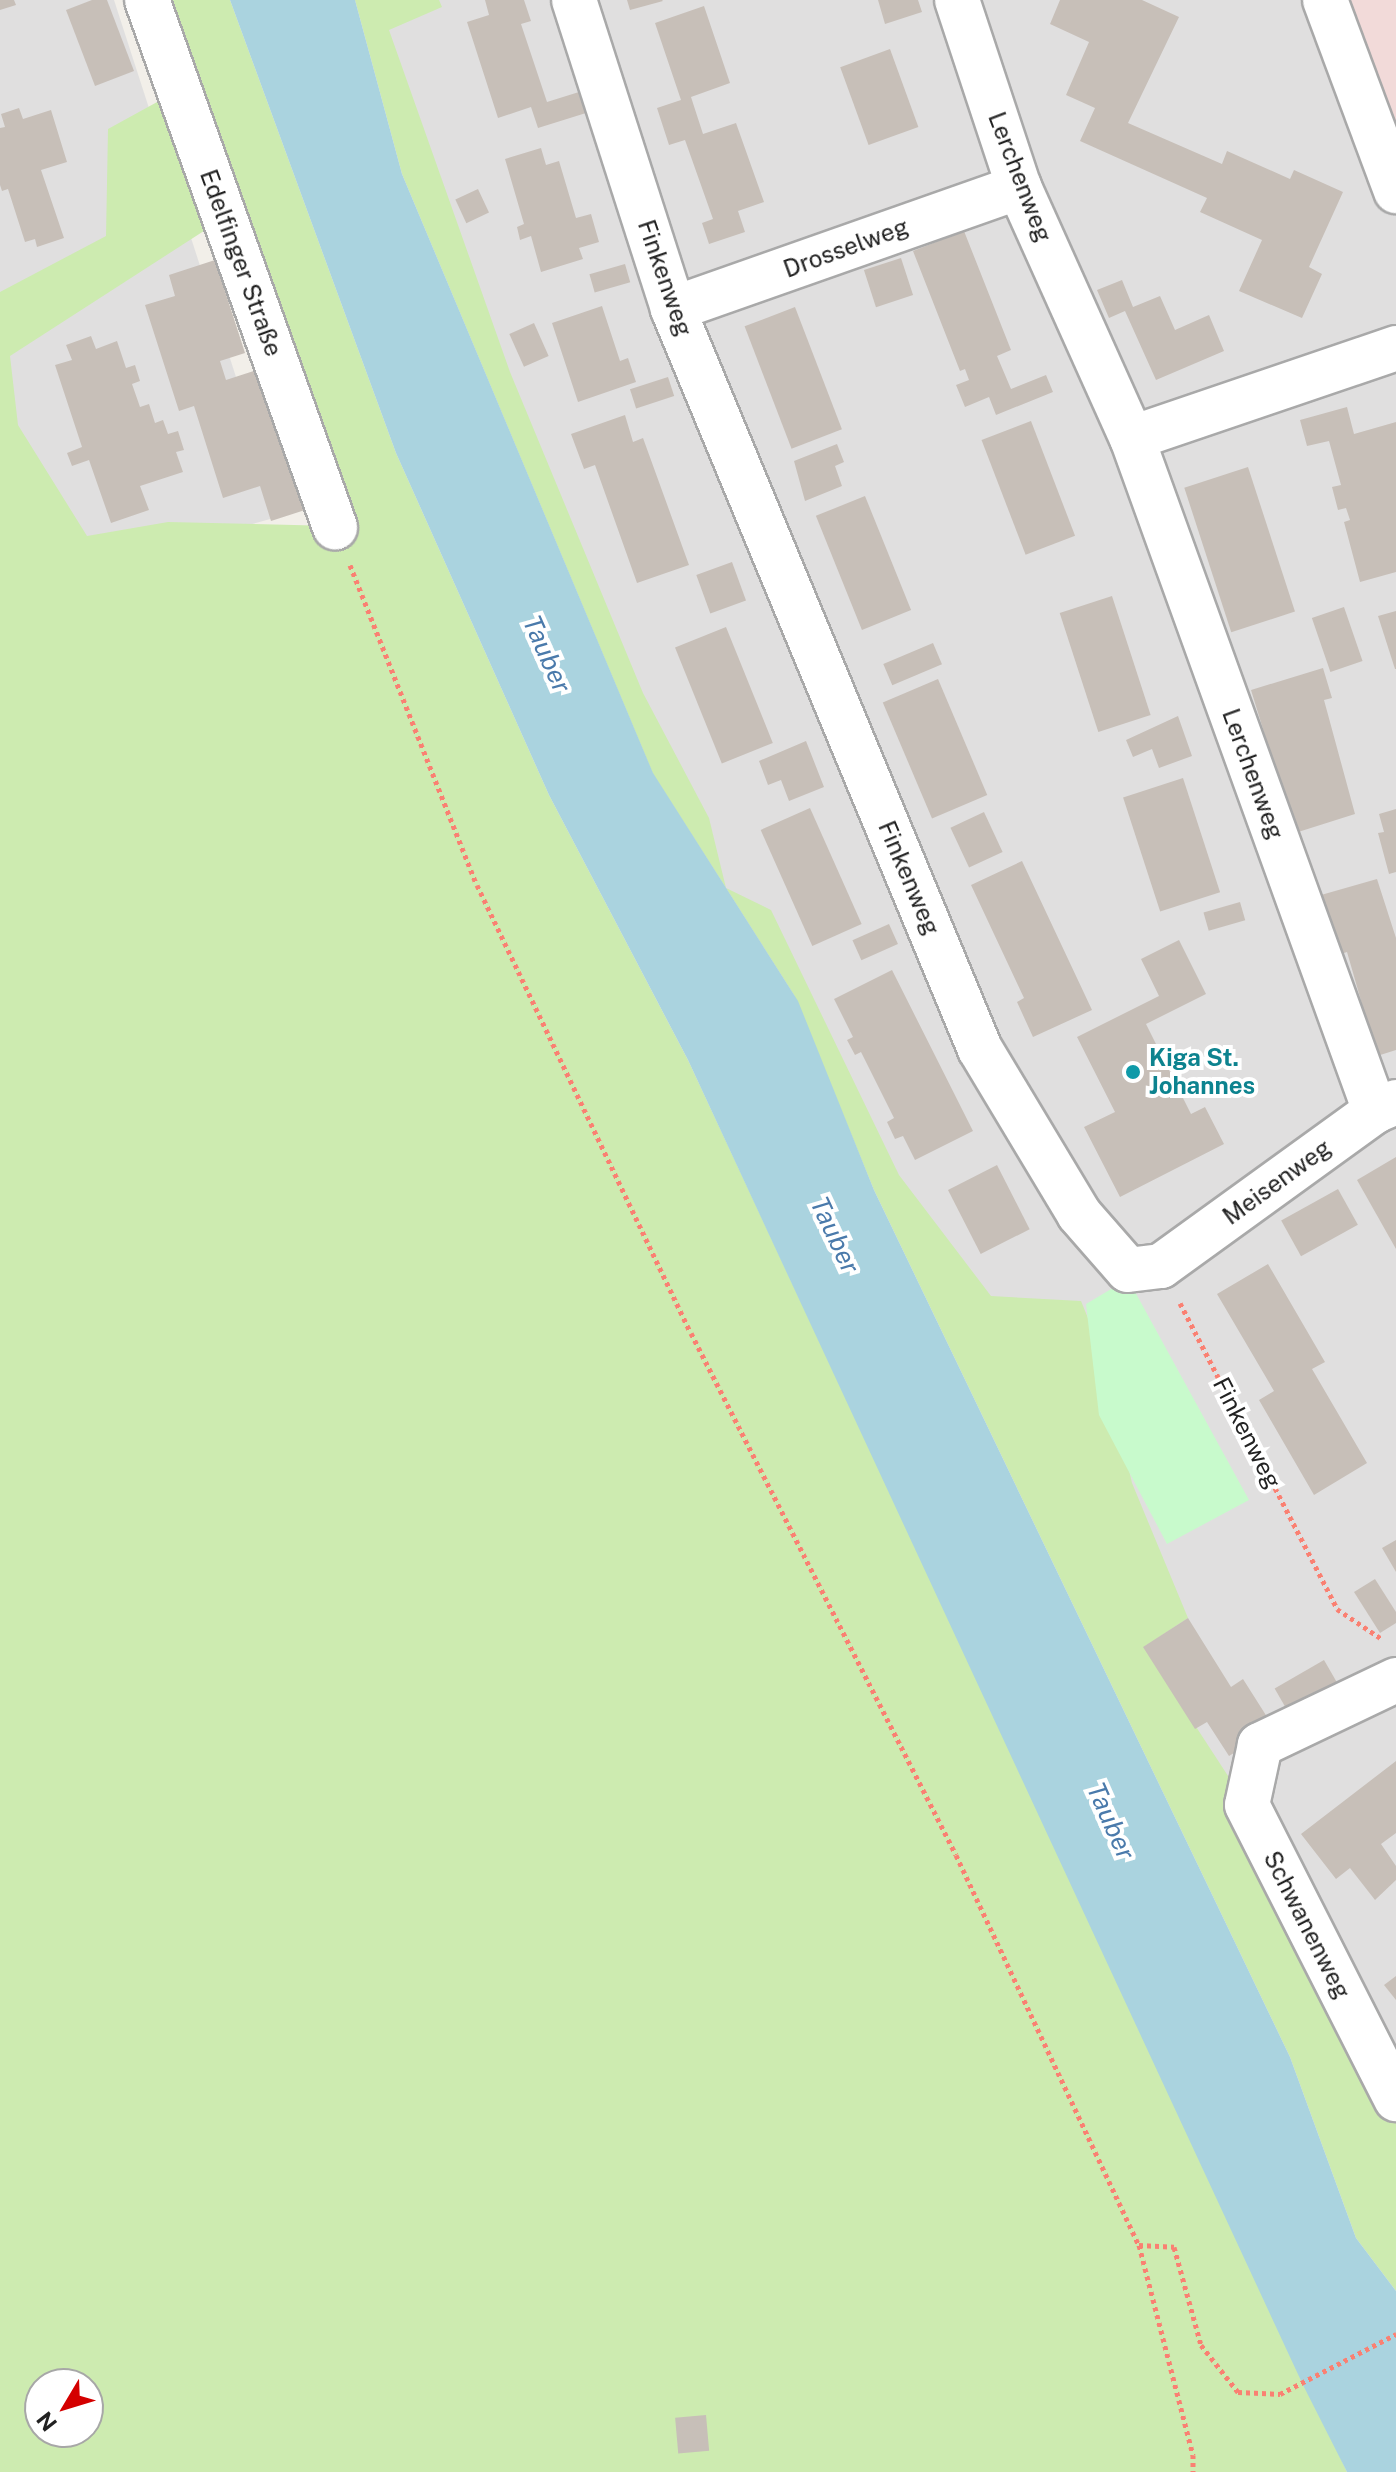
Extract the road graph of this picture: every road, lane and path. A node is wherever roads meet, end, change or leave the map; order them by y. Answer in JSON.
{"nodes":[{"id":1,"x":147,"y":0,"type":"edge"},
{"id":2,"x":574,"y":0,"type":"edge"},
{"id":3,"x":957,"y":0,"type":"edge"},
{"id":4,"x":1325,"y":0,"type":"edge"},
{"id":5,"x":1019,"y":187,"type":"junction"},
{"id":6,"x":1396,"y":191,"type":"edge"},
{"id":7,"x":673,"y":309,"type":"junction"},
{"id":8,"x":1396,"y":348,"type":"edge"},
{"id":9,"x":1132,"y":438,"type":"junction"},
{"id":10,"x":335,"y":527,"type":"joint"},
{"id":11,"x":1386,"y":1106,"type":"edge"},
{"id":12,"x":1161,"y":1266,"type":"junction"},
{"id":13,"x":1390,"y":1661,"type":"edge"},
{"id":14,"x":1396,"y":2099,"type":"edge"},
{"id":15,"x":1139,"y":2245,"type":"junction"},
{"id":16,"x":1396,"y":2334,"type":"edge"},
{"id":17,"x":1193,"y":2472,"type":"edge"}],
"edges":[{"from":1,"to":10,"type":"street","name":"Edelfinger Straße"},
{"from":2,"to":7,"type":"street","name":"Finkenweg"},
{"from":3,"to":5,"type":"street","name":"Lerchenweg"},
{"from":4,"to":6,"type":"street"},
{"from":5,"to":7,"type":"street","name":"Drosselweg"},
{"from":5,"to":9,"type":"street","name":"Lerchenweg"},
{"from":7,"to":12,"type":"street","name":"Finkenweg"},
{"from":8,"to":9,"type":"street"},
{"from":9,"to":11,"type":"street","name":"Lerchenweg"},
{"from":10,"to":15,"type":"path"},
{"from":11,"to":12,"type":"street","name":"Meisenweg"},
{"from":12,"to":13,"type":"path","name":"Finkenweg"},
{"from":13,"to":14,"type":"street","name":"Schwanenweg"},
{"from":15,"to":16,"type":"path"},
{"from":15,"to":17,"type":"path"}]}
